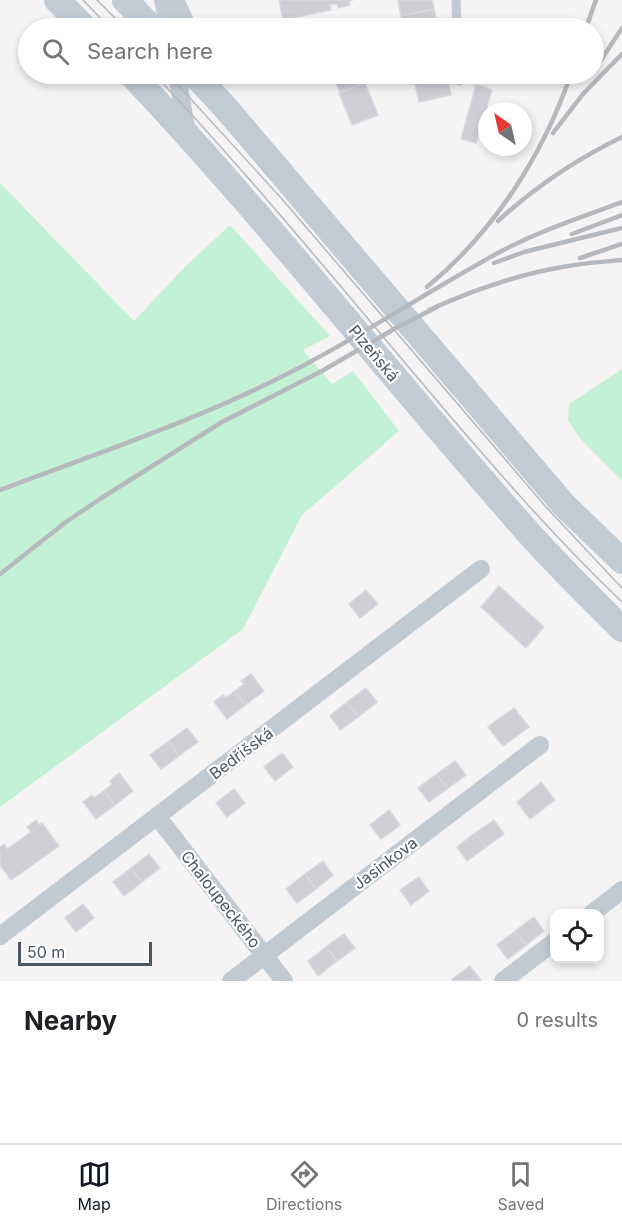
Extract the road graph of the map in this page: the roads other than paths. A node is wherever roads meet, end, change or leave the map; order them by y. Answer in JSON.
{"nodes":[{"id":1,"x":57,"y":0,"type":"edge"},
{"id":2,"x":125,"y":0,"type":"edge"},
{"id":3,"x":163,"y":0,"type":"edge"},
{"id":4,"x":175,"y":0,"type":"edge"},
{"id":5,"x":456,"y":0,"type":"edge"},
{"id":6,"x":76,"y":18,"type":"edge"},
{"id":7,"x":142,"y":18,"type":"edge"},
{"id":8,"x":167,"y":18,"type":"edge"},
{"id":9,"x":183,"y":18,"type":"edge"},
{"id":10,"x":457,"y":18,"type":"edge"},
{"id":11,"x":140,"y":84,"type":"edge"},
{"id":12,"x":179,"y":84,"type":"edge"},
{"id":13,"x":203,"y":84,"type":"edge"},
{"id":14,"x":214,"y":84,"type":"edge"},
{"id":15,"x":224,"y":106,"type":"junction"},
{"id":16,"x":187,"y":134,"type":"junction"},
{"id":17,"x":622,"y":561,"type":"edge"},
{"id":18,"x":481,"y":569,"type":"dead end"},
{"id":19,"x":622,"y":629,"type":"edge"},
{"id":20,"x":540,"y":745,"type":"dead end"},
{"id":21,"x":157,"y":816,"type":"junction"},
{"id":22,"x":622,"y":890,"type":"edge"},
{"id":23,"x":597,"y":909,"type":"edge"},
{"id":24,"x":0,"y":936,"type":"edge"},
{"id":25,"x":550,"y":946,"type":"edge"},
{"id":26,"x":265,"y":956,"type":"junction"},
{"id":27,"x":231,"y":981,"type":"edge"},
{"id":28,"x":284,"y":981,"type":"edge"},
{"id":29,"x":503,"y":981,"type":"edge"}],
"edges":[{"from":1,"to":6,"type":"main road"},
{"from":2,"to":7,"type":"main road"},
{"from":3,"to":8,"type":"street"},
{"from":4,"to":9,"type":"street"},
{"from":5,"to":10,"type":"lane"},
{"from":11,"to":16,"type":"main road","name":"Plzeňská"},
{"from":12,"to":16,"type":"street"},
{"from":13,"to":15,"type":"main road"},
{"from":14,"to":15,"type":"street"},
{"from":15,"to":17,"type":"main road"},
{"from":16,"to":19,"type":"main road","name":"Plzeňská"},
{"from":18,"to":21,"type":"street","name":"Bedřišská"},
{"from":20,"to":26,"type":"street","name":"Jasinkova"},
{"from":21,"to":24,"type":"street","name":"Bedřišská"},
{"from":21,"to":26,"type":"street","name":"Chaloupeckého"},
{"from":22,"to":23,"type":"street"},
{"from":25,"to":29,"type":"street"},
{"from":26,"to":27,"type":"street","name":"Jasinkova"},
{"from":26,"to":28,"type":"street","name":"Chaloupeckého"}]}
